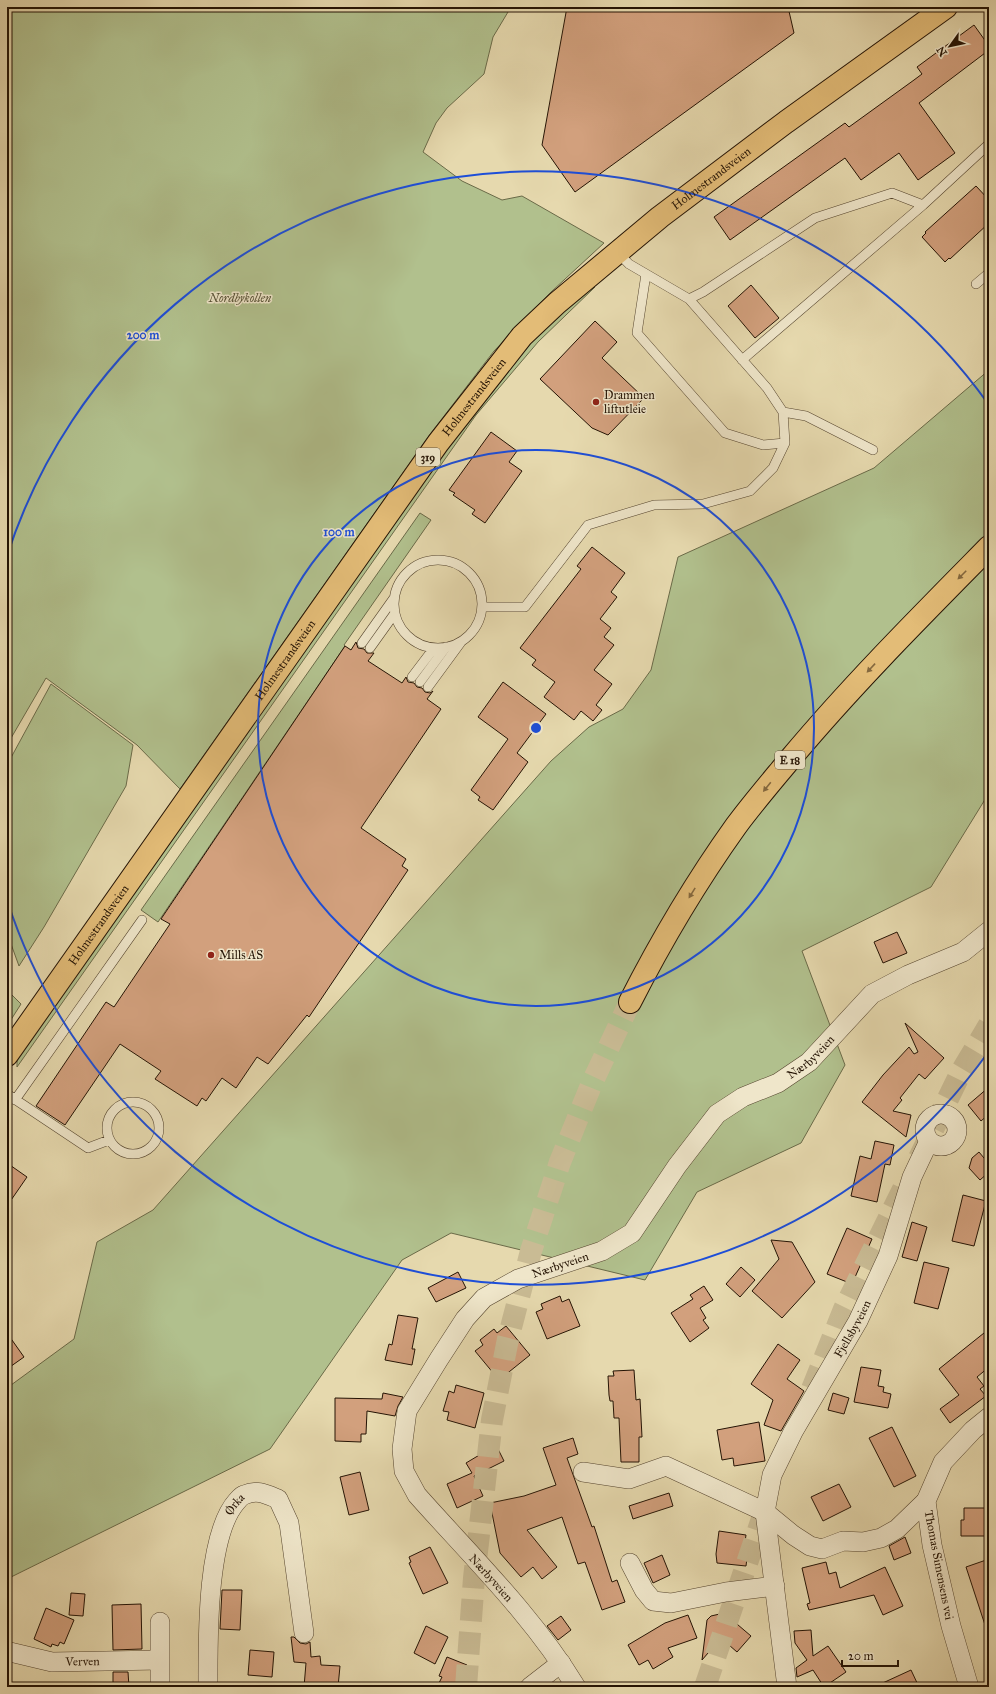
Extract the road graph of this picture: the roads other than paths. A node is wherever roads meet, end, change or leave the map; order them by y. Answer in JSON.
{"nodes":[{"id":1,"x":946,"y":7,"type":"edge"},
{"id":2,"x":989,"y":144,"type":"edge"},
{"id":3,"x":923,"y":205,"type":"junction"},
{"id":4,"x":617,"y":252,"type":"junction"},
{"id":5,"x":989,"y":273,"type":"edge"},
{"id":6,"x":646,"y":274,"type":"junction"},
{"id":7,"x":976,"y":284,"type":"dead end"},
{"id":8,"x":689,"y":299,"type":"junction"},
{"id":9,"x":742,"y":360,"type":"junction"},
{"id":10,"x":783,"y":412,"type":"junction"},
{"id":11,"x":785,"y":443,"type":"junction"},
{"id":12,"x":873,"y":450,"type":"dead end"},
{"id":13,"x":989,"y":547,"type":"edge"},
{"id":14,"x":394,"y":598,"type":"junction"},
{"id":15,"x":482,"y":607,"type":"junction"},
{"id":16,"x":395,"y":613,"type":"junction"},
{"id":17,"x":461,"y":642,"type":"junction"},
{"id":18,"x":446,"y":647,"type":"junction"},
{"id":19,"x":434,"y":648,"type":"junction"},
{"id":20,"x":420,"y":682,"type":"junction"},
{"id":21,"x":142,"y":920,"type":"dead end"},
{"id":22,"x":989,"y":931,"type":"edge"},
{"id":23,"x":630,"y":1002,"type":"tunnel mouth"},
{"id":24,"x":7,"y":1055,"type":"edge"},
{"id":25,"x":7,"y":1094,"type":"edge"},
{"id":26,"x":16,"y":1100,"type":"junction"},
{"id":27,"x":109,"y":1140,"type":"junction"},
{"id":28,"x":929,"y":1141,"type":"tunnel mouth"},
{"id":29,"x":989,"y":1416,"type":"edge"},
{"id":30,"x":583,"y":1472,"type":"dead end"},
{"id":31,"x":926,"y":1501,"type":"junction"},
{"id":32,"x":765,"y":1512,"type":"junction"},
{"id":33,"x":630,"y":1563,"type":"dead end"},
{"id":34,"x":775,"y":1586,"type":"junction"},
{"id":35,"x":160,"y":1622,"type":"dead end"},
{"id":36,"x":304,"y":1633,"type":"dead end"},
{"id":37,"x":7,"y":1653,"type":"edge"},
{"id":38,"x":159,"y":1660,"type":"junction"},
{"id":39,"x":561,"y":1663,"type":"junction"},
{"id":40,"x":160,"y":1687,"type":"edge"},
{"id":41,"x":208,"y":1687,"type":"edge"},
{"id":42,"x":530,"y":1687,"type":"edge"},
{"id":43,"x":576,"y":1687,"type":"edge"},
{"id":44,"x":787,"y":1687,"type":"edge"},
{"id":45,"x":968,"y":1687,"type":"edge"}],
"edges":[{"from":1,"to":4,"type":"main road","name":"Holmestrandsveien","number":"319"},
{"from":2,"to":3,"type":"lane"},
{"from":3,"to":8,"type":"lane"},
{"from":3,"to":9,"type":"lane"},
{"from":4,"to":6,"type":"lane"},
{"from":4,"to":24,"type":"main road","name":"Holmestrandsveien","number":"319"},
{"from":5,"to":7,"type":"lane"},
{"from":6,"to":8,"type":"lane"},
{"from":6,"to":11,"type":"lane"},
{"from":8,"to":9,"type":"lane"},
{"from":9,"to":10,"type":"lane"},
{"from":10,"to":11,"type":"lane"},
{"from":10,"to":12,"type":"lane"},
{"from":11,"to":15,"type":"lane"},
{"from":13,"to":23,"type":"main road","number":"E 18","one_way":true},
{"from":14,"to":15,"type":"lane"},
{"from":14,"to":16,"type":"lane"},
{"from":14,"to":16,"type":"lane"},
{"from":15,"to":17,"type":"lane"},
{"from":16,"to":19,"type":"lane"},
{"from":17,"to":18,"type":"lane"},
{"from":17,"to":20,"type":"lane"},
{"from":18,"to":19,"type":"lane"},
{"from":18,"to":20,"type":"lane"},
{"from":19,"to":20,"type":"lane"},
{"from":21,"to":26,"type":"lane"},
{"from":22,"to":39,"type":"street","name":"Nærbyveien"},
{"from":25,"to":26,"type":"lane"},
{"from":26,"to":27,"type":"lane"},
{"from":27,"to":27,"type":"lane"},
{"from":28,"to":32,"type":"street","name":"Fjellsbyveien"},
{"from":29,"to":31,"type":"street","name":"Thomas Simensens vei"},
{"from":30,"to":32,"type":"street"},
{"from":31,"to":32,"type":"street"},
{"from":31,"to":45,"type":"street","name":"Thomas Simensens vei"},
{"from":32,"to":34,"type":"street","name":"Fjellsbyveien"},
{"from":33,"to":34,"type":"street"},
{"from":34,"to":44,"type":"street","name":"Fjellsbyveien"},
{"from":35,"to":38,"type":"street"},
{"from":36,"to":41,"type":"street","name":"Ørka"},
{"from":37,"to":38,"type":"street","name":"Verven"},
{"from":38,"to":40,"type":"street"},
{"from":39,"to":42,"type":"street"},
{"from":39,"to":43,"type":"street","name":"Nærbyveien"}]}
